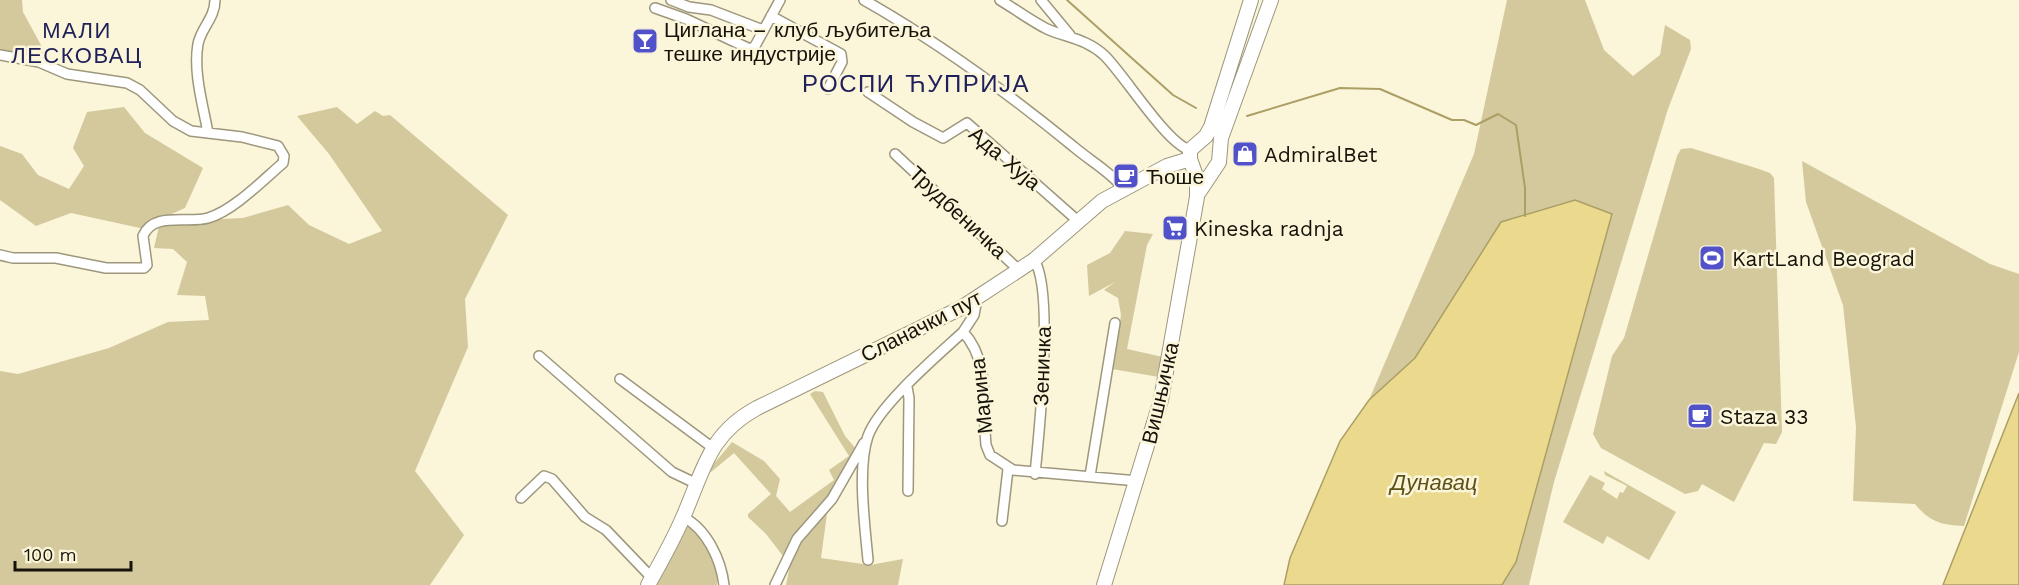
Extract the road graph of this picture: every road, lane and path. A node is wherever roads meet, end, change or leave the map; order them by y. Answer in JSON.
{"nodes":[{"id":1,"x":215,"y":0,"type":"edge"},
{"id":2,"x":671,"y":0,"type":"edge"},
{"id":3,"x":780,"y":0,"type":"edge"},
{"id":4,"x":864,"y":0,"type":"edge"},
{"id":5,"x":1000,"y":0,"type":"edge"},
{"id":6,"x":1041,"y":0,"type":"edge"},
{"id":7,"x":1251,"y":0,"type":"edge"},
{"id":8,"x":1271,"y":0,"type":"edge"},
{"id":9,"x":655,"y":8,"type":"dead end"},
{"id":10,"x":771,"y":16,"type":"junction"},
{"id":11,"x":763,"y":30,"type":"junction"},
{"id":12,"x":1070,"y":35,"type":"junction"},
{"id":13,"x":0,"y":55,"type":"edge"},
{"id":14,"x":828,"y":89,"type":"dead end"},
{"id":15,"x":868,"y":92,"type":"dead end"},
{"id":16,"x":208,"y":133,"type":"junction"},
{"id":17,"x":1220,"y":153,"type":"junction"},
{"id":18,"x":895,"y":154,"type":"dead end"},
{"id":19,"x":1193,"y":154,"type":"junction"},
{"id":20,"x":1214,"y":168,"type":"junction"},
{"id":21,"x":1123,"y":188,"type":"junction"},
{"id":22,"x":1197,"y":197,"type":"junction"},
{"id":23,"x":1078,"y":221,"type":"junction"},
{"id":24,"x":0,"y":255,"type":"edge"},
{"id":25,"x":1034,"y":260,"type":"junction"},
{"id":26,"x":1020,"y":271,"type":"junction"},
{"id":27,"x":977,"y":299,"type":"junction"},
{"id":28,"x":1115,"y":323,"type":"dead end"},
{"id":29,"x":963,"y":332,"type":"junction"},
{"id":30,"x":539,"y":356,"type":"dead end"},
{"id":31,"x":620,"y":379,"type":"dead end"},
{"id":32,"x":907,"y":387,"type":"junction"},
{"id":33,"x":867,"y":438,"type":"junction"},
{"id":34,"x":712,"y":448,"type":"junction"},
{"id":35,"x":1008,"y":469,"type":"junction"},
{"id":36,"x":1035,"y":474,"type":"junction"},
{"id":37,"x":1090,"y":476,"type":"junction"},
{"id":38,"x":1138,"y":482,"type":"junction"},
{"id":39,"x":695,"y":483,"type":"junction"},
{"id":40,"x":908,"y":491,"type":"dead end"},
{"id":41,"x":521,"y":498,"type":"dead end"},
{"id":42,"x":683,"y":517,"type":"junction"},
{"id":43,"x":1002,"y":521,"type":"dead end"},
{"id":44,"x":868,"y":560,"type":"dead end"},
{"id":45,"x":650,"y":582,"type":"edge"},
{"id":46,"x":724,"y":585,"type":"edge"},
{"id":47,"x":775,"y":585,"type":"edge"},
{"id":48,"x":1104,"y":585,"type":"edge"}],
"edges":[{"from":1,"to":16,"type":"street"},
{"from":2,"to":11,"type":"street"},
{"from":3,"to":10,"type":"street"},
{"from":4,"to":21,"type":"street"},
{"from":5,"to":12,"type":"street"},
{"from":6,"to":12,"type":"street"},
{"from":7,"to":19,"type":"street"},
{"from":8,"to":17,"type":"street","name":"Вишњичка"},
{"from":9,"to":11,"type":"street"},
{"from":10,"to":11,"type":"street"},
{"from":10,"to":14,"type":"street"},
{"from":12,"to":19,"type":"street"},
{"from":13,"to":16,"type":"street"},
{"from":15,"to":23,"type":"street","name":"Ада Хуја"},
{"from":16,"to":24,"type":"street"},
{"from":17,"to":19,"type":"street"},
{"from":17,"to":20,"type":"street","name":"Вишњичка"},
{"from":18,"to":26,"type":"street","name":"Трудбеничка"},
{"from":19,"to":20,"type":"street"},
{"from":19,"to":21,"type":"street","name":"Сланачки пут"},
{"from":19,"to":22,"type":"street","name":"Вишњичка"},
{"from":20,"to":22,"type":"street","name":"Вишњичка"},
{"from":21,"to":23,"type":"street","name":"Сланачки пут"},
{"from":22,"to":38,"type":"street","name":"Вишњичка"},
{"from":23,"to":25,"type":"street","name":"Сланачки пут"},
{"from":25,"to":26,"type":"street","name":"Сланачки пут"},
{"from":25,"to":36,"type":"street","name":"Зеничка"},
{"from":26,"to":27,"type":"street","name":"Сланачки пут"},
{"from":27,"to":29,"type":"street","name":"Марина"},
{"from":27,"to":34,"type":"street","name":"Сланачки пут"},
{"from":28,"to":37,"type":"street"},
{"from":29,"to":32,"type":"street"},
{"from":29,"to":35,"type":"street","name":"Марина"},
{"from":30,"to":39,"type":"street"},
{"from":31,"to":34,"type":"street"},
{"from":32,"to":33,"type":"street"},
{"from":32,"to":40,"type":"street"},
{"from":33,"to":44,"type":"street"},
{"from":33,"to":47,"type":"street"},
{"from":34,"to":39,"type":"street","name":"Сланачки пут"},
{"from":35,"to":36,"type":"street"},
{"from":35,"to":43,"type":"street"},
{"from":36,"to":37,"type":"street"},
{"from":37,"to":38,"type":"street"},
{"from":38,"to":48,"type":"street","name":"Вишњичка"},
{"from":39,"to":42,"type":"street","name":"Сланачки пут"},
{"from":41,"to":45,"type":"street"},
{"from":42,"to":45,"type":"street","name":"Сланачки пут"},
{"from":42,"to":46,"type":"street"}]}
